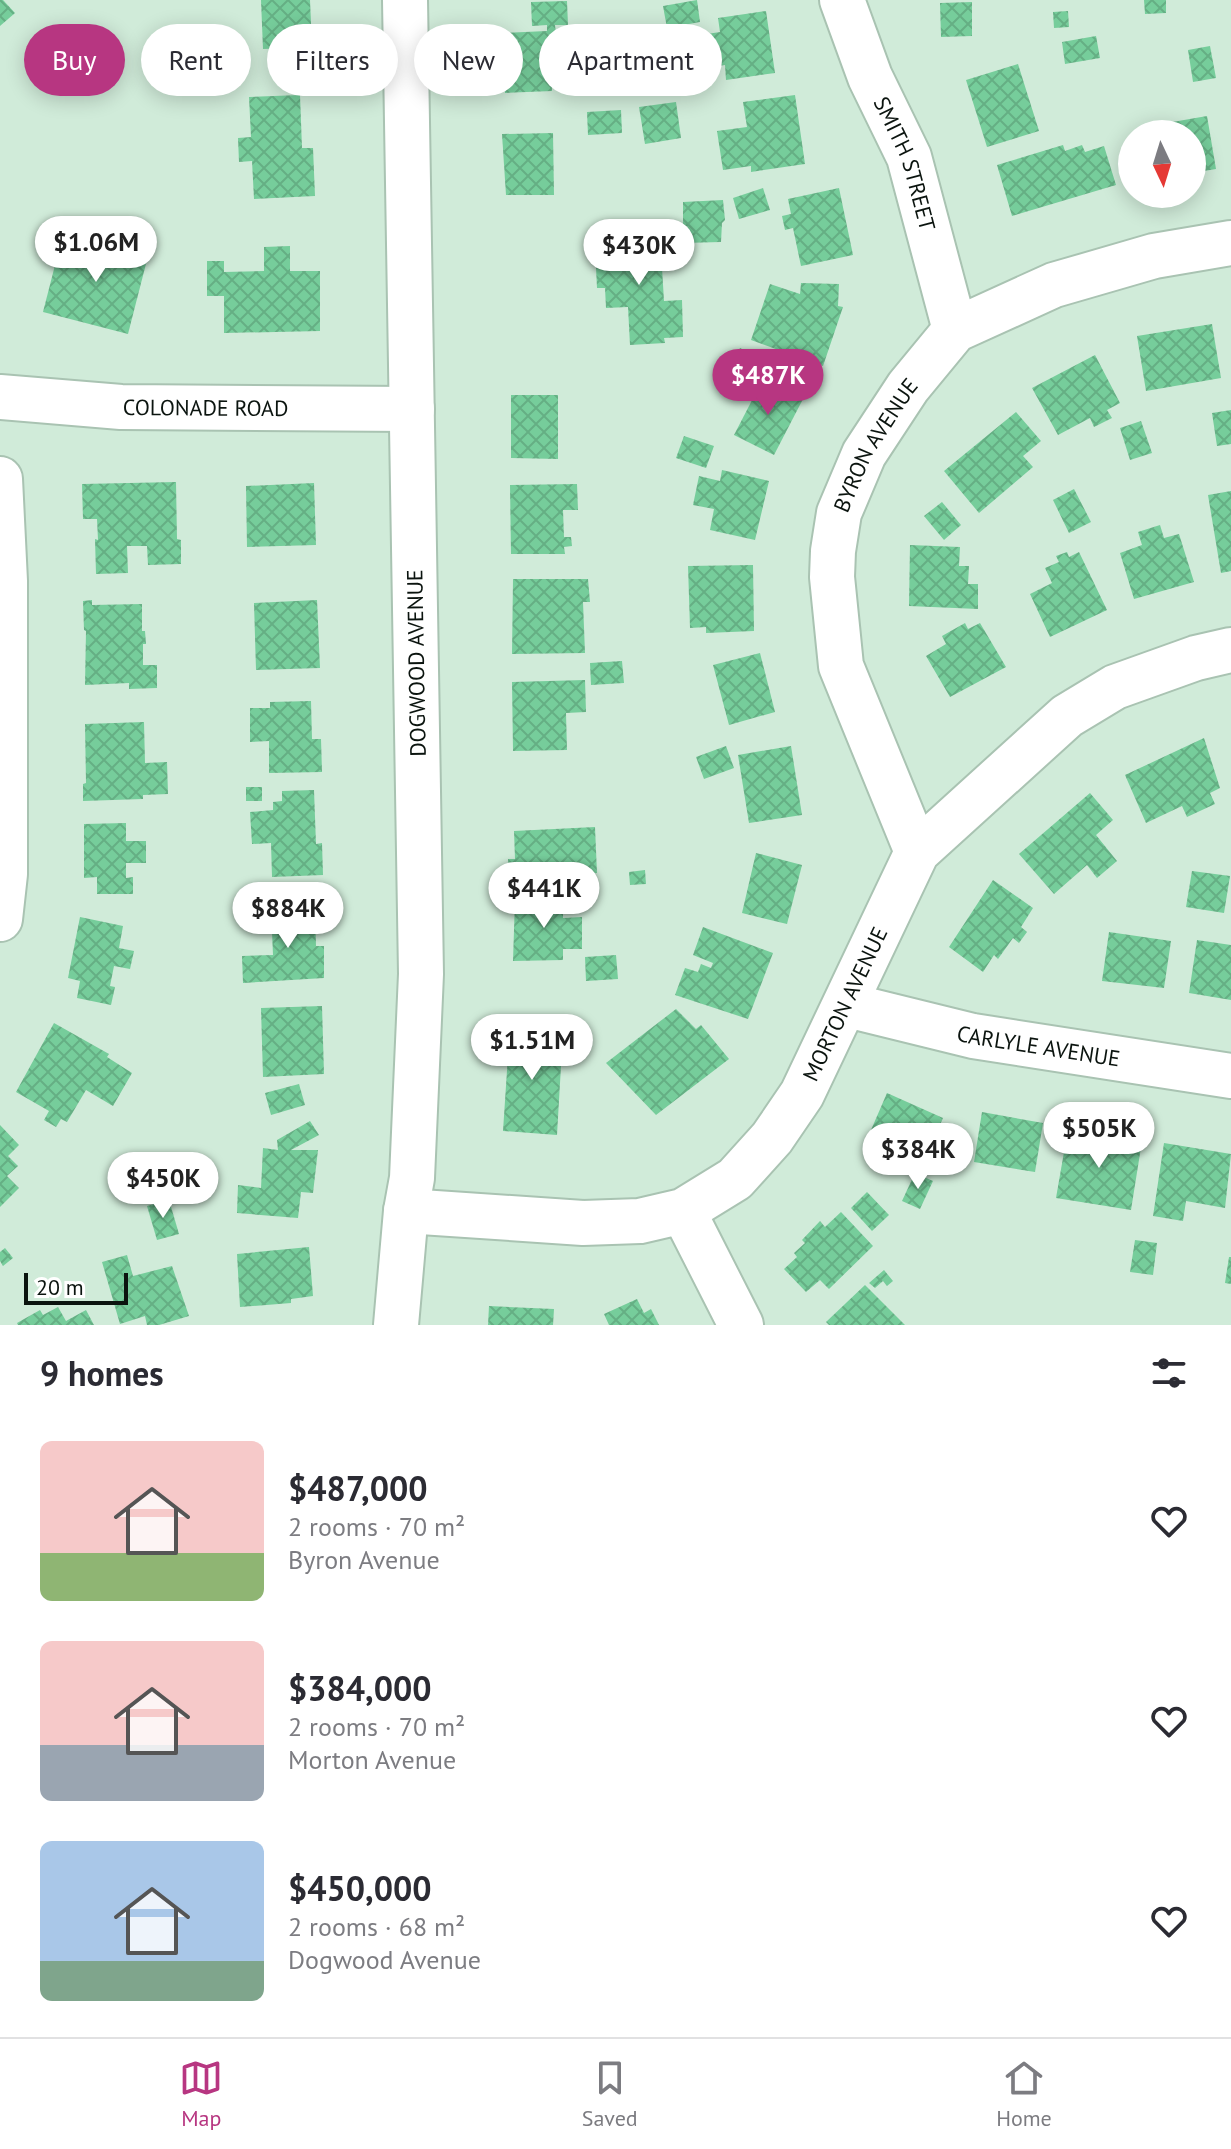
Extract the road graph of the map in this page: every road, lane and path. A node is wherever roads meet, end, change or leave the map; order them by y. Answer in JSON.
{"nodes":[{"id":1,"x":405,"y":0,"type":"edge"},
{"id":2,"x":842,"y":0,"type":"edge"},
{"id":3,"x":1231,"y":243,"type":"edge"},
{"id":4,"x":955,"y":330,"type":"junction"},
{"id":5,"x":0,"y":397,"type":"edge"},
{"id":6,"x":412,"y":409,"type":"junction"},
{"id":7,"x":0,"y":479,"type":"edge"},
{"id":8,"x":1231,"y":650,"type":"edge"},
{"id":9,"x":917,"y":852,"type":"junction"},
{"id":10,"x":0,"y":919,"type":"edge"},
{"id":11,"x":847,"y":1005,"type":"junction"},
{"id":12,"x":1231,"y":1076,"type":"edge"},
{"id":13,"x":406,"y":1211,"type":"junction"},
{"id":14,"x":683,"y":1211,"type":"junction"},
{"id":15,"x":396,"y":1325,"type":"edge"},
{"id":16,"x":741,"y":1325,"type":"edge"}],
"edges":[{"from":1,"to":6,"type":"street","name":"DOGWOOD AVENUE"},
{"from":2,"to":4,"type":"street","name":"SMITH STREET"},
{"from":3,"to":4,"type":"street","name":"BYRON AVENUE"},
{"from":4,"to":9,"type":"street","name":"BYRON AVENUE"},
{"from":5,"to":6,"type":"street","name":"COLONADE ROAD"},
{"from":6,"to":13,"type":"street","name":"DOGWOOD AVENUE"},
{"from":7,"to":10,"type":"street"},
{"from":8,"to":9,"type":"street","name":"MORTON AVENUE"},
{"from":9,"to":11,"type":"street","name":"MORTON AVENUE"},
{"from":11,"to":12,"type":"street","name":"CARLYLE AVENUE"},
{"from":11,"to":14,"type":"street","name":"MORTON AVENUE"},
{"from":13,"to":14,"type":"street","name":"MORTON AVENUE"},
{"from":13,"to":15,"type":"street","name":"DOGWOOD AVENUE"},
{"from":14,"to":16,"type":"street"}]}
